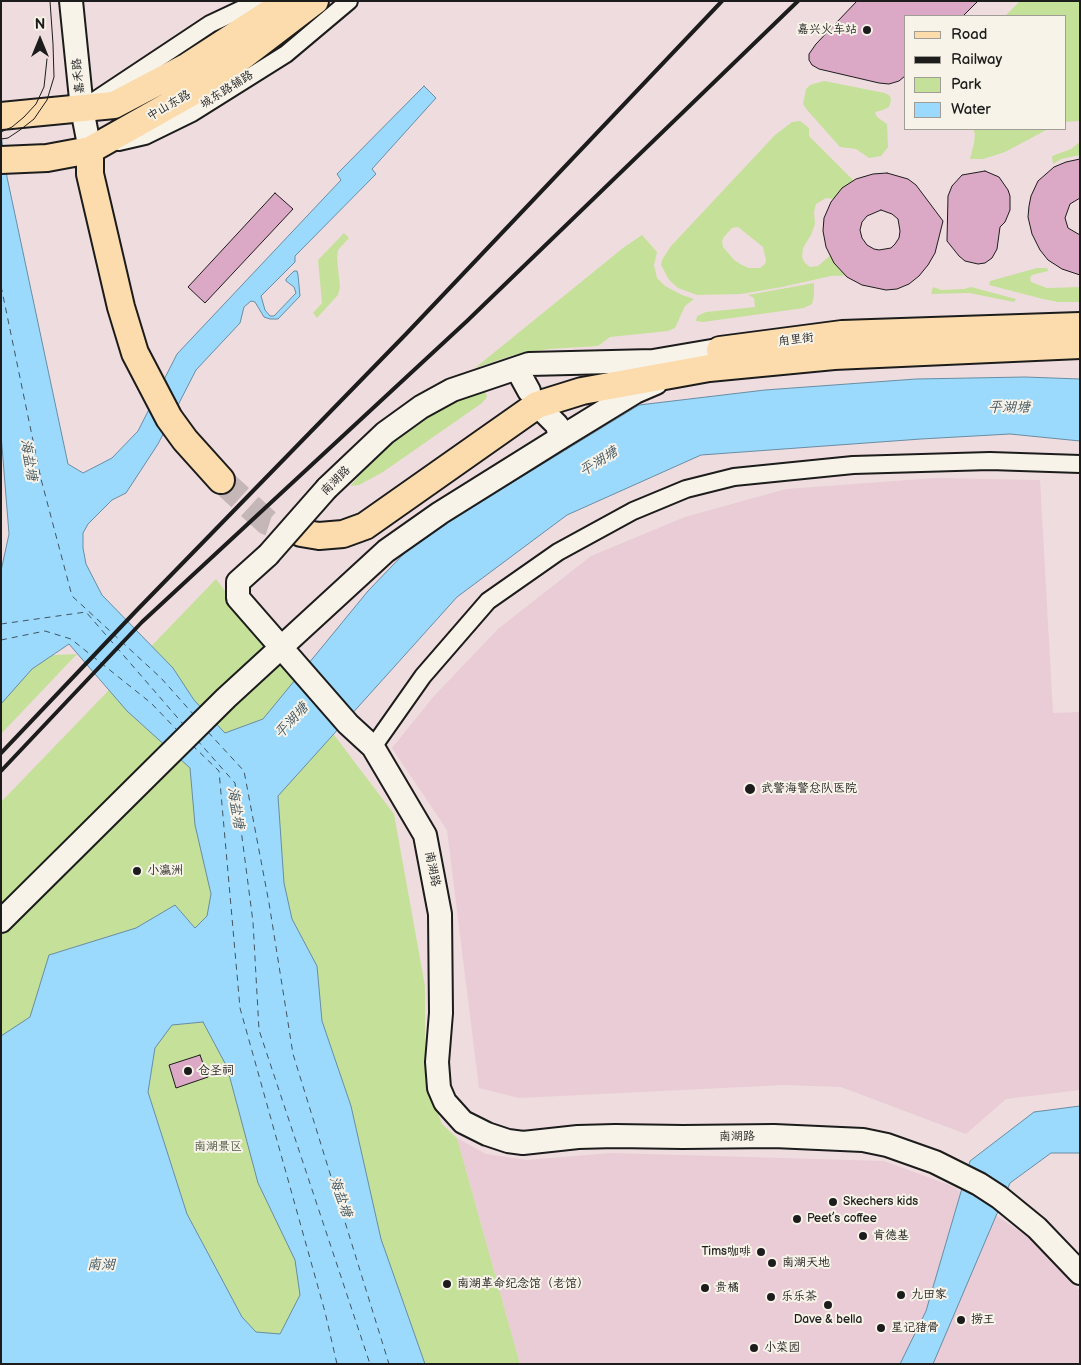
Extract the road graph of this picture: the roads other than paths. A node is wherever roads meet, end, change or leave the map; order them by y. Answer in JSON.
{"nodes":[{"id":1,"x":70,"y":1,"type":"edge"},
{"id":2,"x":259,"y":1,"type":"edge"},
{"id":3,"x":288,"y":1,"type":"edge"},
{"id":4,"x":315,"y":1,"type":"edge"},
{"id":5,"x":349,"y":1,"type":"edge"},
{"id":6,"x":82,"y":109,"type":"junction"},
{"id":7,"x":1,"y":116,"type":"edge"},
{"id":8,"x":90,"y":150,"type":"junction"},
{"id":9,"x":1,"y":160,"type":"edge"},
{"id":10,"x":1080,"y":326,"type":"edge"},
{"id":11,"x":1080,"y":346,"type":"edge"},
{"id":12,"x":729,"y":348,"type":"junction"},
{"id":13,"x":517,"y":369,"type":"junction"},
{"id":14,"x":675,"y":375,"type":"junction"},
{"id":15,"x":529,"y":398,"type":"junction"},
{"id":16,"x":560,"y":438,"type":"junction"},
{"id":17,"x":1080,"y":464,"type":"edge"},
{"id":18,"x":227,"y":476,"type":"tunnel mouth"},
{"id":19,"x":307,"y":528,"type":"tunnel mouth"},
{"id":20,"x":281,"y":648,"type":"junction"},
{"id":21,"x":373,"y":747,"type":"junction"},
{"id":22,"x":1,"y":920,"type":"edge"},
{"id":23,"x":1080,"y":1273,"type":"edge"}],
"edges":[{"from":1,"to":6,"type":"street","name":"嘉禾路"},
{"from":2,"to":6,"type":"street"},
{"from":3,"to":6,"type":"main road","name":"中山东路"},
{"from":4,"to":8,"type":"main road","name":"中山东路"},
{"from":5,"to":8,"type":"street","name":"城东路辅路"},
{"from":6,"to":7,"type":"main road","name":"中山东路"},
{"from":6,"to":8,"type":"street","name":"嘉禾路"},
{"from":8,"to":9,"type":"main road","name":"中山东路"},
{"from":8,"to":18,"type":"main road"},
{"from":10,"to":12,"type":"main road","name":"甪里街"},
{"from":11,"to":14,"type":"main road","name":"甪里街"},
{"from":12,"to":13,"type":"street","name":"南湖路"},
{"from":12,"to":15,"type":"main road","name":"甪里街"},
{"from":13,"to":15,"type":"street"},
{"from":13,"to":20,"type":"street","name":"南湖路","bridge":true},
{"from":14,"to":15,"type":"main road","name":"甪里街"},
{"from":14,"to":16,"type":"street"},
{"from":15,"to":16,"type":"street"},
{"from":15,"to":19,"type":"main road"},
{"from":16,"to":20,"type":"street"},
{"from":17,"to":21,"type":"street"},
{"from":20,"to":21,"type":"street","name":"南湖路"},
{"from":20,"to":22,"type":"street"},
{"from":21,"to":23,"type":"street","name":"南湖路"}]}
